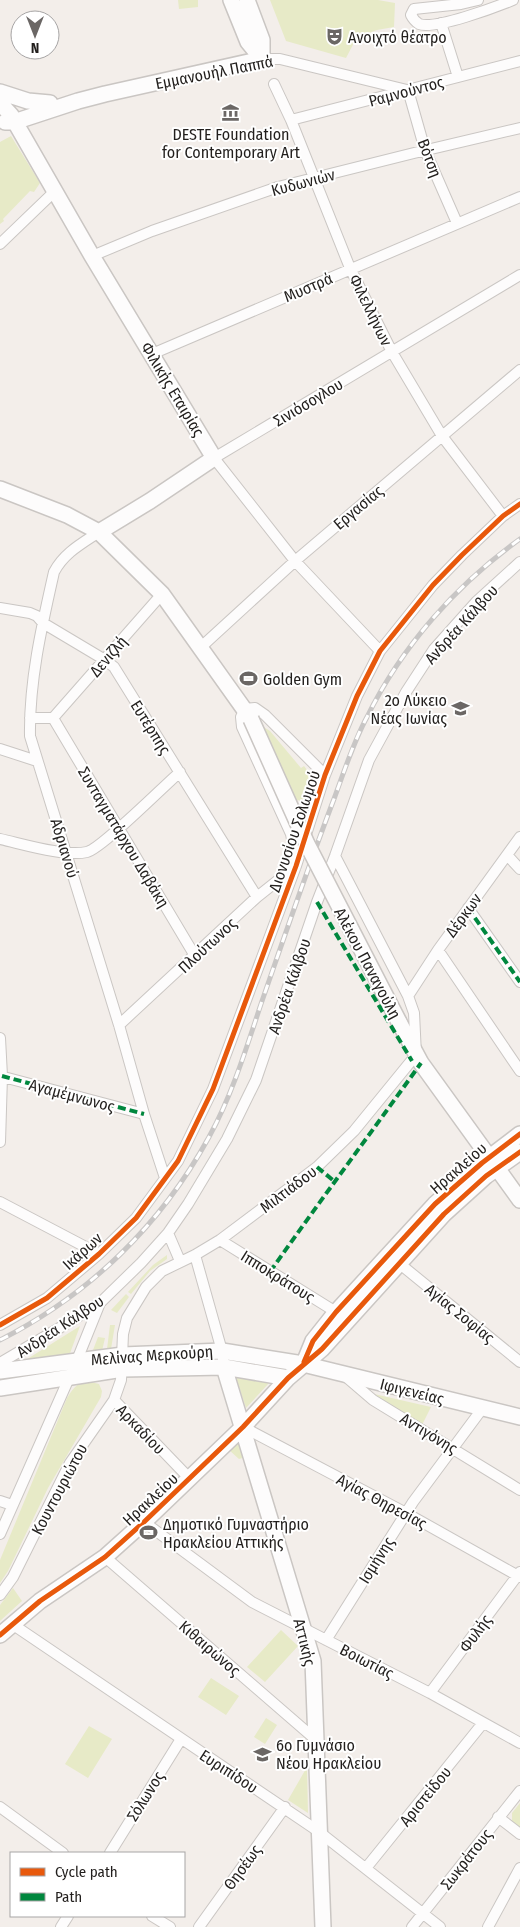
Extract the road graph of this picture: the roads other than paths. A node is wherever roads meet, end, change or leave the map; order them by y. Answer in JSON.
{"nodes":[{"id":1,"x":231,"y":0,"type":"edge"},
{"id":2,"x":247,"y":0,"type":"edge"},
{"id":3,"x":478,"y":0,"type":"edge"},
{"id":4,"x":513,"y":0,"type":"edge"},
{"id":5,"x":441,"y":23,"type":"junction"},
{"id":6,"x":262,"y":59,"type":"junction"},
{"id":7,"x":520,"y":61,"type":"edge"},
{"id":8,"x":458,"y":77,"type":"junction"},
{"id":9,"x":274,"y":84,"type":"dead end"},
{"id":10,"x":408,"y":90,"type":"junction"},
{"id":11,"x":0,"y":92,"type":"edge"},
{"id":12,"x":78,"y":100,"type":"junction"},
{"id":13,"x":0,"y":103,"type":"edge"},
{"id":14,"x":50,"y":103,"type":"junction"},
{"id":15,"x":6,"y":120,"type":"edge"},
{"id":16,"x":292,"y":120,"type":"junction"},
{"id":17,"x":520,"y":128,"type":"edge"},
{"id":18,"x":425,"y":150,"type":"junction"},
{"id":19,"x":315,"y":179,"type":"junction"},
{"id":20,"x":55,"y":191,"type":"junction"},
{"id":21,"x":520,"y":197,"type":"edge"},
{"id":22,"x":457,"y":223,"type":"junction"},
{"id":23,"x":0,"y":244,"type":"edge"},
{"id":24,"x":92,"y":256,"type":"junction"},
{"id":25,"x":350,"y":268,"type":"junction"},
{"id":26,"x":520,"y":275,"type":"edge"},
{"id":27,"x":392,"y":352,"type":"junction"},
{"id":28,"x":152,"y":354,"type":"junction"},
{"id":29,"x":520,"y":370,"type":"edge"},
{"id":30,"x":442,"y":436,"type":"junction"},
{"id":31,"x":214,"y":458,"type":"junction"},
{"id":32,"x":0,"y":489,"type":"edge"},
{"id":33,"x":520,"y":504,"type":"edge"},
{"id":34,"x":67,"y":515,"type":"junction"},
{"id":35,"x":503,"y":516,"type":"junction"},
{"id":36,"x":124,"y":517,"type":"junction"},
{"id":37,"x":99,"y":532,"type":"junction"},
{"id":38,"x":295,"y":561,"type":"junction"},
{"id":39,"x":520,"y":562,"type":"edge"},
{"id":40,"x":162,"y":594,"type":"junction"},
{"id":41,"x":0,"y":608,"type":"edge"},
{"id":42,"x":43,"y":622,"type":"junction"},
{"id":43,"x":200,"y":648,"type":"junction"},
{"id":44,"x":380,"y":651,"type":"junction"},
{"id":45,"x":105,"y":660,"type":"junction"},
{"id":46,"x":248,"y":714,"type":"junction"},
{"id":47,"x":30,"y":718,"type":"junction"},
{"id":48,"x":53,"y":718,"type":"junction"},
{"id":49,"x":0,"y":749,"type":"edge"},
{"id":50,"x":37,"y":761,"type":"junction"},
{"id":51,"x":180,"y":772,"type":"junction"},
{"id":52,"x":325,"y":775,"type":"junction"},
{"id":53,"x":118,"y":828,"type":"junction"},
{"id":54,"x":520,"y":837,"type":"edge"},
{"id":55,"x":0,"y":839,"type":"edge"},
{"id":56,"x":67,"y":853,"type":"junction"},
{"id":57,"x":507,"y":855,"type":"junction"},
{"id":58,"x":335,"y":856,"type":"junction"},
{"id":59,"x":296,"y":866,"type":"junction"},
{"id":60,"x":520,"y":869,"type":"edge"},
{"id":61,"x":257,"y":897,"type":"junction"},
{"id":62,"x":468,"y":908,"type":"junction"},
{"id":63,"x":438,"y":950,"type":"junction"},
{"id":64,"x":194,"y":956,"type":"junction"},
{"id":65,"x":520,"y":982,"type":"edge"},
{"id":66,"x":408,"y":996,"type":"junction"},
{"id":67,"x":119,"y":1025,"type":"junction"},
{"id":68,"x":0,"y":1038,"type":"edge"},
{"id":69,"x":416,"y":1055,"type":"junction"},
{"id":70,"x":520,"y":1071,"type":"edge"},
{"id":71,"x":1,"y":1076,"type":"edge"},
{"id":72,"x":144,"y":1114,"type":"junction"},
{"id":73,"x":520,"y":1134,"type":"edge"},
{"id":74,"x":0,"y":1142,"type":"edge"},
{"id":75,"x":520,"y":1152,"type":"edge"},
{"id":76,"x":493,"y":1162,"type":"junction"},
{"id":77,"x":165,"y":1178,"type":"junction"},
{"id":78,"x":520,"y":1200,"type":"edge"},
{"id":79,"x":0,"y":1202,"type":"edge"},
{"id":80,"x":168,"y":1233,"type":"junction"},
{"id":81,"x":220,"y":1240,"type":"junction"},
{"id":82,"x":99,"y":1254,"type":"junction"},
{"id":83,"x":195,"y":1255,"type":"junction"},
{"id":84,"x":180,"y":1262,"type":"junction"},
{"id":85,"x":400,"y":1264,"type":"junction"},
{"id":86,"x":100,"y":1303,"type":"junction"},
{"id":87,"x":336,"y":1312,"type":"junction"},
{"id":88,"x":0,"y":1325,"type":"edge"},
{"id":89,"x":222,"y":1351,"type":"junction"},
{"id":90,"x":518,"y":1355,"type":"edge"},
{"id":91,"x":77,"y":1360,"type":"junction"},
{"id":92,"x":123,"y":1362,"type":"junction"},
{"id":93,"x":0,"y":1363,"type":"edge"},
{"id":94,"x":303,"y":1364,"type":"junction"},
{"id":95,"x":224,"y":1367,"type":"junction"},
{"id":96,"x":0,"y":1371,"type":"edge"},
{"id":97,"x":341,"y":1373,"type":"junction"},
{"id":98,"x":70,"y":1376,"type":"junction"},
{"id":99,"x":288,"y":1378,"type":"junction"},
{"id":100,"x":0,"y":1388,"type":"edge"},
{"id":101,"x":114,"y":1400,"type":"junction"},
{"id":102,"x":482,"y":1408,"type":"junction"},
{"id":103,"x":520,"y":1417,"type":"edge"},
{"id":104,"x":243,"y":1427,"type":"junction"},
{"id":105,"x":452,"y":1448,"type":"junction"},
{"id":106,"x":190,"y":1479,"type":"junction"},
{"id":107,"x":520,"y":1490,"type":"edge"},
{"id":108,"x":0,"y":1501,"type":"edge"},
{"id":109,"x":12,"y":1505,"type":"junction"},
{"id":110,"x":406,"y":1513,"type":"junction"},
{"id":111,"x":144,"y":1522,"type":"junction"},
{"id":112,"x":0,"y":1534,"type":"edge"},
{"id":113,"x":105,"y":1557,"type":"junction"},
{"id":114,"x":519,"y":1574,"type":"edge"},
{"id":115,"x":0,"y":1594,"type":"edge"},
{"id":116,"x":12,"y":1624,"type":"junction"},
{"id":117,"x":303,"y":1628,"type":"junction"},
{"id":118,"x":0,"y":1635,"type":"edge"},
{"id":119,"x":326,"y":1640,"type":"junction"},
{"id":120,"x":430,"y":1694,"type":"junction"},
{"id":121,"x":483,"y":1723,"type":"junction"},
{"id":122,"x":181,"y":1739,"type":"junction"},
{"id":123,"x":315,"y":1739,"type":"junction"},
{"id":124,"x":520,"y":1743,"type":"edge"},
{"id":125,"x":520,"y":1790,"type":"edge"},
{"id":126,"x":0,"y":1807,"type":"edge"},
{"id":127,"x":285,"y":1807,"type":"junction"},
{"id":128,"x":498,"y":1817,"type":"junction"},
{"id":129,"x":318,"y":1831,"type":"junction"},
{"id":130,"x":520,"y":1834,"type":"edge"},
{"id":131,"x":63,"y":1852,"type":"edge"},
{"id":132,"x":111,"y":1852,"type":"edge"},
{"id":133,"x":366,"y":1868,"type":"junction"},
{"id":134,"x":520,"y":1868,"type":"edge"},
{"id":135,"x":422,"y":1913,"type":"junction"},
{"id":136,"x":154,"y":1917,"type":"edge"},
{"id":137,"x":170,"y":1927,"type":"edge"},
{"id":138,"x":199,"y":1927,"type":"edge"},
{"id":139,"x":323,"y":1927,"type":"edge"},
{"id":140,"x":412,"y":1927,"type":"edge"},
{"id":141,"x":440,"y":1927,"type":"edge"},
{"id":142,"x":488,"y":1927,"type":"edge"}],
"edges":[{"from":1,"to":6,"type":"street"},
{"from":2,"to":6,"type":"street"},
{"from":3,"to":5,"type":"street"},
{"from":4,"to":5,"type":"street"},
{"from":5,"to":8,"type":"street"},
{"from":6,"to":10,"type":"street","name":"Εμμανουήλ Παππά"},
{"from":6,"to":12,"type":"street","name":"Εμμανουήλ Παππά"},
{"from":7,"to":8,"type":"street","name":"Ραμνούντος"},
{"from":8,"to":10,"type":"street","name":"Ραμνούντος"},
{"from":9,"to":16,"type":"street","name":"Φιλελλήνων"},
{"from":10,"to":16,"type":"street","name":"Ραμνούντος"},
{"from":10,"to":18,"type":"street","name":"Βότση"},
{"from":11,"to":14,"type":"street"},
{"from":12,"to":14,"type":"street","name":"Εμμανουήλ Παππά"},
{"from":12,"to":15,"type":"street","name":"Εμμανουήλ Παππά"},
{"from":13,"to":15,"type":"street","name":"Φιλικής Εταιρίας"},
{"from":14,"to":15,"type":"street","name":"Εμμανουήλ Παππά"},
{"from":15,"to":20,"type":"street","name":"Φιλικής Εταιρίας"},
{"from":16,"to":19,"type":"street","name":"Φιλελλήνων"},
{"from":17,"to":18,"type":"street","name":"Κυδωνιών"},
{"from":18,"to":19,"type":"street","name":"Κυδωνιών"},
{"from":18,"to":22,"type":"street","name":"Βότση"},
{"from":19,"to":24,"type":"street","name":"Κυδωνιών"},
{"from":19,"to":25,"type":"street","name":"Φιλελλήνων"},
{"from":20,"to":23,"type":"street"},
{"from":20,"to":24,"type":"street","name":"Φιλικής Εταιρίας"},
{"from":21,"to":22,"type":"street","name":"Μυστρά"},
{"from":22,"to":25,"type":"street","name":"Μυστρά"},
{"from":24,"to":28,"type":"street","name":"Φιλικής Εταιρίας"},
{"from":25,"to":27,"type":"street","name":"Φιλελλήνων"},
{"from":25,"to":28,"type":"street","name":"Μυστρά"},
{"from":26,"to":27,"type":"street","name":"Σινιόσογλου"},
{"from":27,"to":30,"type":"street","name":"Φιλελλήνων"},
{"from":27,"to":31,"type":"street","name":"Σινιόσογλου"},
{"from":28,"to":31,"type":"street","name":"Φιλικής Εταιρίας"},
{"from":29,"to":30,"type":"street","name":"Εργασίας"},
{"from":30,"to":35,"type":"street","name":"Φιλελλήνων"},
{"from":30,"to":38,"type":"street","name":"Εργασίας"},
{"from":31,"to":36,"type":"street","name":"Σινιόσογλου"},
{"from":31,"to":38,"type":"street","name":"Φιλικής Εταιρίας"},
{"from":32,"to":34,"type":"street","name":"Αλέκου Παναγούλη"},
{"from":33,"to":35,"type":"street","name":"Διονυσίου Σολωμού"},
{"from":34,"to":36,"type":"street"},
{"from":34,"to":37,"type":"street","name":"Αλέκου Παναγούλη"},
{"from":35,"to":44,"type":"street","name":"Διονυσίου Σολωμού"},
{"from":36,"to":37,"type":"street","name":"Σινιόσογλου"},
{"from":37,"to":40,"type":"street","name":"Αλέκου Παναγούλη"},
{"from":37,"to":42,"type":"street","name":"Αδριανού"},
{"from":38,"to":43,"type":"street","name":"Εργασίας"},
{"from":38,"to":44,"type":"street","name":"Φιλικής Εταιρίας"},
{"from":39,"to":58,"type":"street","name":"Ανδρέα Κάλβου"},
{"from":40,"to":43,"type":"street","name":"Αλέκου Παναγούλη"},
{"from":40,"to":45,"type":"street","name":"Δενιζλή"},
{"from":41,"to":42,"type":"street","name":"Ευτέρπης"},
{"from":42,"to":45,"type":"street","name":"Ευτέρπης"},
{"from":42,"to":47,"type":"street","name":"Αδριανού"},
{"from":43,"to":46,"type":"street","name":"Αλέκου Παναγούλη"},
{"from":44,"to":52,"type":"street","name":"Διονυσίου Σολωμού"},
{"from":45,"to":48,"type":"street","name":"Δενιζλή"},
{"from":45,"to":51,"type":"street","name":"Ευτέρπης"},
{"from":46,"to":52,"type":"street"},
{"from":46,"to":59,"type":"street"},
{"from":46,"to":69,"type":"street","name":"Αλέκου Παναγούλη","bridge":true},
{"from":47,"to":48,"type":"street"},
{"from":47,"to":50,"type":"street","name":"Αδριανού"},
{"from":48,"to":53,"type":"street","name":"Συνταγματάρχου Δαβάκη"},
{"from":49,"to":50,"type":"street"},
{"from":50,"to":56,"type":"street","name":"Αδριανού"},
{"from":51,"to":53,"type":"street"},
{"from":51,"to":61,"type":"street","name":"Ευτέρπης"},
{"from":52,"to":59,"type":"street","name":"Διονυσίου Σολωμού"},
{"from":53,"to":56,"type":"street"},
{"from":53,"to":64,"type":"street","name":"Συνταγματάρχου Δαβάκη"},
{"from":54,"to":57,"type":"street","name":"Δέρκων"},
{"from":55,"to":56,"type":"street"},
{"from":56,"to":67,"type":"street","name":"Αδριανού"},
{"from":57,"to":60,"type":"street"},
{"from":57,"to":62,"type":"street","name":"Δέρκων"},
{"from":58,"to":66,"type":"street"},
{"from":58,"to":80,"type":"street","name":"Ανδρέα Κάλβου"},
{"from":59,"to":61,"type":"street","name":"Πλούτωνος"},
{"from":59,"to":77,"type":"street","name":"Διονυσίου Σολωμού"},
{"from":61,"to":64,"type":"street","name":"Πλούτωνος"},
{"from":62,"to":63,"type":"street","name":"Δέρκων"},
{"from":62,"to":65,"type":"street"},
{"from":63,"to":66,"type":"street","name":"Δέρκων"},
{"from":63,"to":70,"type":"street"},
{"from":64,"to":67,"type":"street","name":"Πλούτωνος"},
{"from":66,"to":69,"type":"street"},
{"from":67,"to":72,"type":"street","name":"Αδριανού"},
{"from":68,"to":71,"type":"street"},
{"from":69,"to":76,"type":"street","name":"Αλέκου Παναγούλη"},
{"from":69,"to":81,"type":"street","name":"Μιλτιάδου"},
{"from":71,"to":72,"type":"street","name":"Αγαμέμνωνος"},
{"from":71,"to":74,"type":"street"},
{"from":72,"to":77,"type":"street","name":"Αδριανού"},
{"from":73,"to":76,"type":"street","name":"Ηρακλείου"},
{"from":75,"to":76,"type":"street","name":"Ηρακλείου"},
{"from":76,"to":78,"type":"street","name":"Αλέκου Παναγούλη"},
{"from":76,"to":85,"type":"street","name":"Ηρακλείου"},
{"from":76,"to":87,"type":"street","name":"Ηρακλείου"},
{"from":77,"to":82,"type":"street","name":"Ικάρων"},
{"from":79,"to":82,"type":"street"},
{"from":80,"to":84,"type":"street"},
{"from":80,"to":86,"type":"street","name":"Ανδρέα Κάλβου"},
{"from":81,"to":83,"type":"street","name":"Μιλτιάδου"},
{"from":81,"to":87,"type":"street","name":"Ιπποκράτους"},
{"from":82,"to":88,"type":"street","name":"Ικάρων"},
{"from":83,"to":84,"type":"street","name":"Μιλτιάδου"},
{"from":83,"to":89,"type":"street"},
{"from":84,"to":92,"type":"street","name":"Μιλτιάδου"},
{"from":85,"to":90,"type":"street","name":"Αγίας Σοφίας"},
{"from":85,"to":94,"type":"street","name":"Ηρακλείου"},
{"from":86,"to":91,"type":"street","name":"Κουντουριώτου"},
{"from":86,"to":93,"type":"street","name":"Ανδρέα Κάλβου"},
{"from":87,"to":94,"type":"street","name":"Ηρακλείου"},
{"from":89,"to":92,"type":"street","name":"Μελίνας Μερκούρη"},
{"from":89,"to":94,"type":"street","name":"Μελίνας Μερκούρη"},
{"from":89,"to":95,"type":"street"},
{"from":91,"to":92,"type":"street","name":"Μελίνας Μερκούρη"},
{"from":91,"to":96,"type":"street","name":"Μελίνας Μερκούρη"},
{"from":91,"to":98,"type":"street","name":"Κουντουριώτου"},
{"from":92,"to":95,"type":"street","name":"Μελίνας Μερκούρη"},
{"from":92,"to":98,"type":"street","name":"Μελίνας Μερκούρη"},
{"from":92,"to":101,"type":"street","name":"Κουντουριώτου"},
{"from":94,"to":97,"type":"street","name":"Ιφιγενείας"},
{"from":94,"to":99,"type":"street","name":"Ηρακλείου"},
{"from":95,"to":99,"type":"street","name":"Μελίνας Μερκούρη"},
{"from":95,"to":104,"type":"street","name":"Αττικής"},
{"from":97,"to":102,"type":"street","name":"Ιφιγενείας"},
{"from":97,"to":105,"type":"street","name":"Αντιγόνης"},
{"from":98,"to":100,"type":"street","name":"Μελίνας Μερκούρη"},
{"from":98,"to":109,"type":"street","name":"Κουντουριώτου"},
{"from":99,"to":104,"type":"street","name":"Ηρακλείου"},
{"from":101,"to":106,"type":"street","name":"Αρκαδίου"},
{"from":101,"to":115,"type":"street","name":"Κουντουριώτου"},
{"from":102,"to":103,"type":"street","name":"Ιφιγενείας"},
{"from":102,"to":105,"type":"street","name":"Ισμήνης"},
{"from":104,"to":106,"type":"street","name":"Ηρακλείου"},
{"from":104,"to":110,"type":"street","name":"Αγίας Θηρεσίας"},
{"from":104,"to":117,"type":"street","name":"Αττικής"},
{"from":105,"to":107,"type":"street","name":"Αντιγόνης"},
{"from":105,"to":110,"type":"street","name":"Ισμήνης"},
{"from":106,"to":111,"type":"street","name":"Ηρακλείου"},
{"from":108,"to":109,"type":"street"},
{"from":109,"to":112,"type":"street","name":"Κουντουριώτου"},
{"from":110,"to":114,"type":"street","name":"Αγίας Θηρεσίας"},
{"from":110,"to":119,"type":"street","name":"Ισμήνης"},
{"from":111,"to":113,"type":"street","name":"Ηρακλείου"},
{"from":111,"to":117,"type":"street","name":"Βοιωτίας"},
{"from":113,"to":116,"type":"street","name":"Ηρακλείου"},
{"from":113,"to":123,"type":"street","name":"Κιθαιρώνος"},
{"from":114,"to":120,"type":"street","name":"Φυλής"},
{"from":116,"to":118,"type":"street","name":"Ηρακλείου"},
{"from":116,"to":122,"type":"street","name":"Ευριπίδου"},
{"from":117,"to":119,"type":"street","name":"Βοιωτίας"},
{"from":117,"to":123,"type":"street","name":"Αττικής"},
{"from":119,"to":120,"type":"street","name":"Βοιωτίας"},
{"from":120,"to":121,"type":"street","name":"Βοιωτίας"},
{"from":121,"to":124,"type":"street","name":"Βοιωτίας"},
{"from":121,"to":133,"type":"street","name":"Αριστείδου"},
{"from":122,"to":127,"type":"street","name":"Ευριπίδου"},
{"from":122,"to":132,"type":"street","name":"Σόλωνος"},
{"from":123,"to":129,"type":"street","name":"Αττικής"},
{"from":125,"to":128,"type":"street","name":"Σωκράτους"},
{"from":126,"to":131,"type":"street"},
{"from":127,"to":129,"type":"street","name":"Ευριπίδου"},
{"from":127,"to":138,"type":"street","name":"Θησέως"},
{"from":128,"to":130,"type":"street"},
{"from":128,"to":135,"type":"street","name":"Σωκράτους"},
{"from":129,"to":133,"type":"street","name":"Ευριπίδου"},
{"from":129,"to":139,"type":"street","name":"Αττικής"},
{"from":133,"to":135,"type":"street","name":"Ευριπίδου"},
{"from":134,"to":142,"type":"street"},
{"from":135,"to":140,"type":"street","name":"Σωκράτους"},
{"from":135,"to":141,"type":"street","name":"Ευριπίδου"},
{"from":136,"to":137,"type":"street"}]}
